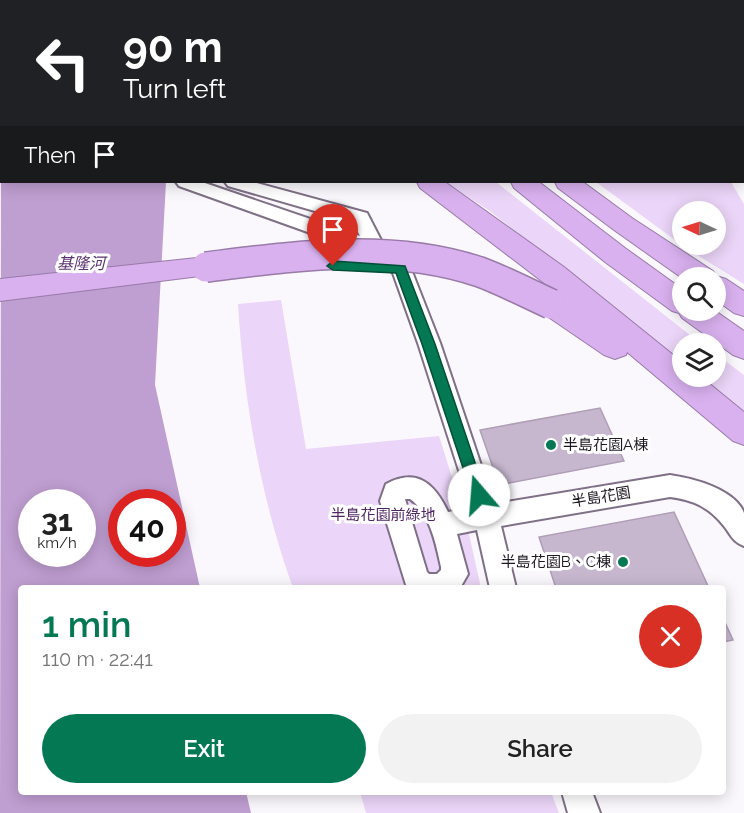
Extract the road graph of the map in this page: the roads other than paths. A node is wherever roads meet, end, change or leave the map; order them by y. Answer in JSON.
{"nodes":[{"id":1,"x":188,"y":183,"type":"edge"},
{"id":2,"x":238,"y":183,"type":"edge"},
{"id":3,"x":430,"y":183,"type":"edge"},
{"id":4,"x":524,"y":183,"type":"edge"},
{"id":5,"x":568,"y":183,"type":"edge"},
{"id":6,"x":376,"y":249,"type":"junction"},
{"id":7,"x":333,"y":266,"type":"dead end"},
{"id":8,"x":686,"y":267,"type":"edge"},
{"id":9,"x":401,"y":269,"type":"junction"},
{"id":10,"x":0,"y":290,"type":"edge"},
{"id":11,"x":672,"y":295,"type":"edge"},
{"id":12,"x":708,"y":321,"type":"edge"},
{"id":13,"x":744,"y":347,"type":"edge"},
{"id":14,"x":744,"y":431,"type":"edge"},
{"id":15,"x":744,"y":437,"type":"edge"},
{"id":16,"x":486,"y":516,"type":"junction"},
{"id":17,"x":440,"y":525,"type":"dead end"},
{"id":18,"x":744,"y":534,"type":"edge"},
{"id":19,"x":502,"y":585,"type":"edge"},
{"id":20,"x":578,"y":795,"type":"edge"},
{"id":21,"x":585,"y":813,"type":"edge"}],
"edges":[{"from":1,"to":6,"type":"street"},
{"from":2,"to":6,"type":"street"},
{"from":3,"to":14,"type":"highway"},
{"from":4,"to":11,"type":"highway"},
{"from":5,"to":8,"type":"highway"},
{"from":6,"to":9,"type":"street"},
{"from":7,"to":9,"type":"street"},
{"from":9,"to":16,"type":"street"},
{"from":10,"to":15,"type":"highway","bridge":true},
{"from":12,"to":13,"type":"highway"},
{"from":16,"to":17,"type":"street","name":"半島花園"},
{"from":16,"to":18,"type":"street","name":"半島花園"},
{"from":16,"to":19,"type":"street"},
{"from":20,"to":21,"type":"street"}]}
